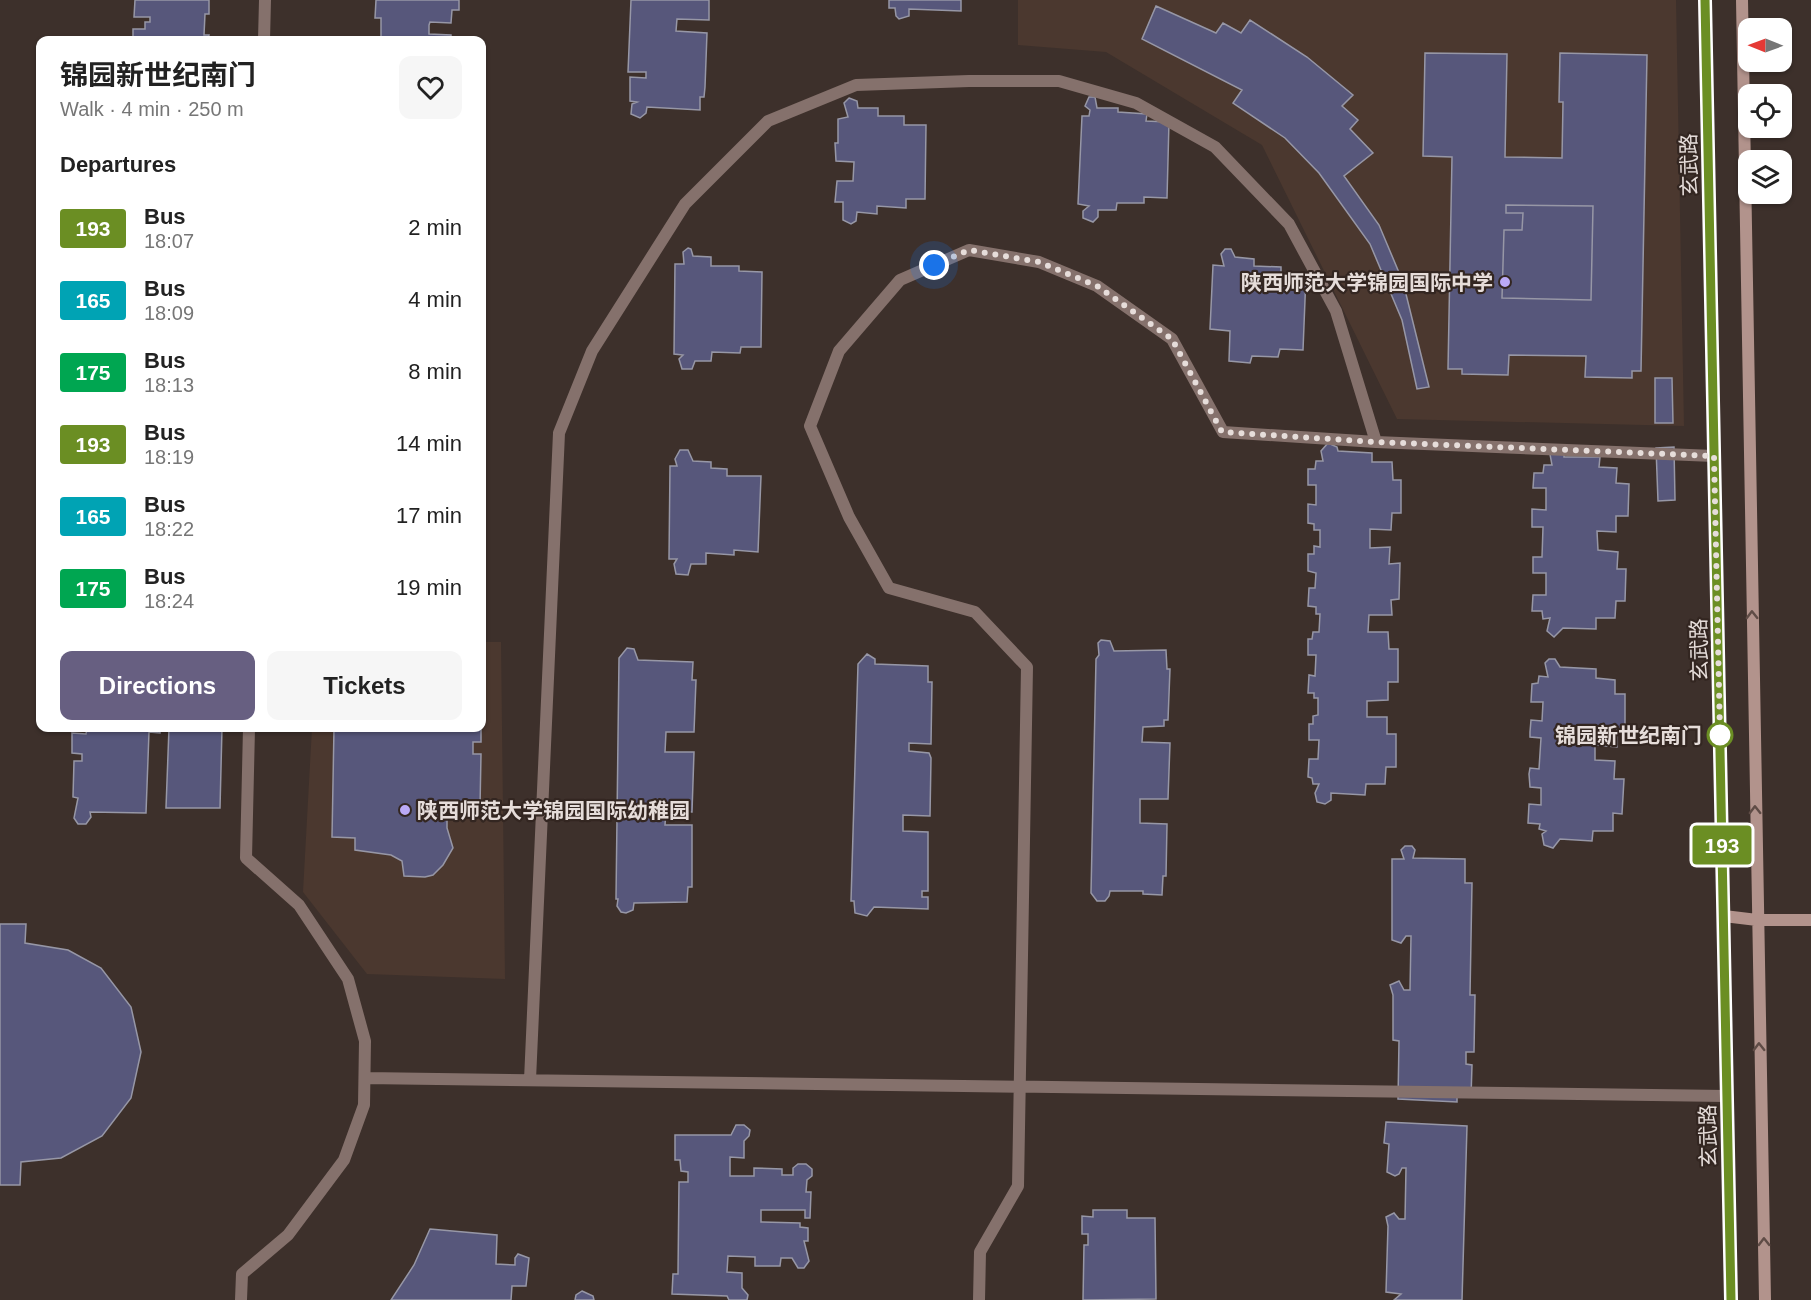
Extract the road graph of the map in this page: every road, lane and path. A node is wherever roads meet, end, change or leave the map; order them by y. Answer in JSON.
{"nodes":[{"id":1,"x":265,"y":0,"type":"edge"},
{"id":2,"x":1705,"y":0,"type":"edge"},
{"id":3,"x":1742,"y":0,"type":"edge"},
{"id":4,"x":264,"y":36,"type":"edge"},
{"id":5,"x":1376,"y":442,"type":"junction"},
{"id":6,"x":1714,"y":456,"type":"junction"},
{"id":7,"x":249,"y":732,"type":"edge"},
{"id":8,"x":1724,"y":916,"type":"junction"},
{"id":9,"x":1757,"y":920,"type":"junction"},
{"id":10,"x":1811,"y":920,"type":"edge"},
{"id":11,"x":365,"y":1078,"type":"junction"},
{"id":12,"x":530,"y":1080,"type":"junction"},
{"id":13,"x":1020,"y":1087,"type":"junction"},
{"id":14,"x":1726,"y":1096,"type":"junction"},
{"id":15,"x":241,"y":1300,"type":"edge"},
{"id":16,"x":979,"y":1300,"type":"edge"},
{"id":17,"x":1731,"y":1300,"type":"edge"},
{"id":18,"x":1765,"y":1300,"type":"edge"}],
"edges":[{"from":1,"to":4,"type":"street"},
{"from":2,"to":6,"type":"street","name":"玄武路"},
{"from":9,"to":3,"type":"street","one_way":true},
{"from":5,"to":6,"type":"street"},
{"from":5,"to":12,"type":"street"},
{"from":5,"to":13,"type":"street"},
{"from":6,"to":8,"type":"street","name":"玄武路"},
{"from":7,"to":11,"type":"street"},
{"from":8,"to":9,"type":"street"},
{"from":8,"to":14,"type":"street","name":"玄武路"},
{"from":9,"to":10,"type":"street"},
{"from":18,"to":9,"type":"street","one_way":true},
{"from":11,"to":12,"type":"street"},
{"from":11,"to":15,"type":"street"},
{"from":12,"to":13,"type":"street"},
{"from":13,"to":14,"type":"street"},
{"from":13,"to":16,"type":"street"},
{"from":14,"to":17,"type":"street","name":"玄武路"}]}
